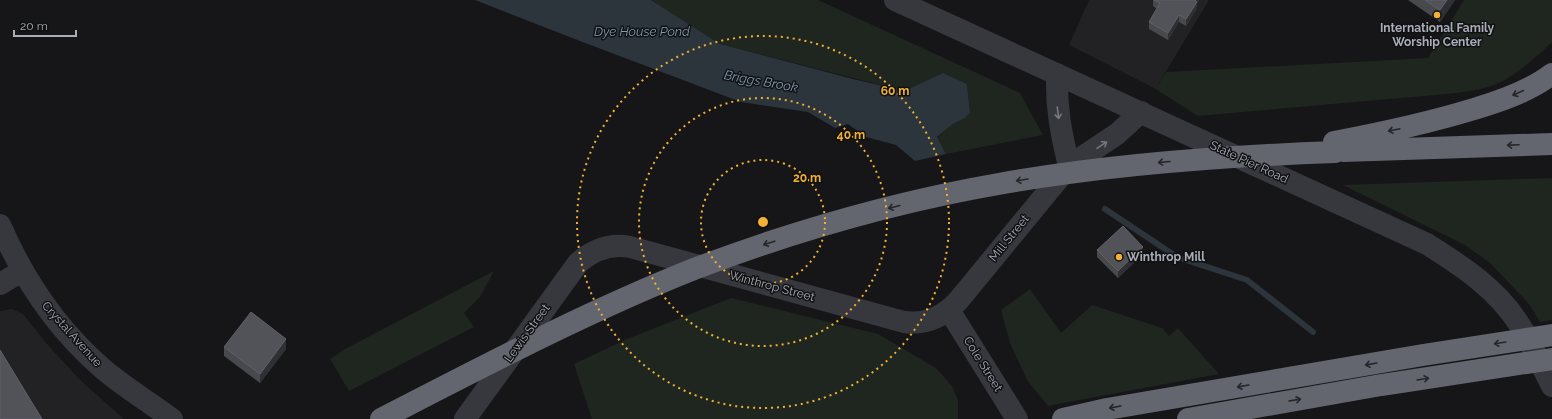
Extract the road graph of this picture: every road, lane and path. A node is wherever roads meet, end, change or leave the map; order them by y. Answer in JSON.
{"nodes":[{"id":1,"x":895,"y":0,"type":"edge"},
{"id":2,"x":1057,"y":74,"type":"junction"},
{"id":3,"x":1552,"y":74,"type":"edge"},
{"id":4,"x":1141,"y":112,"type":"junction"},
{"id":5,"x":1552,"y":144,"type":"edge"},
{"id":6,"x":1335,"y":147,"type":"junction"},
{"id":7,"x":1068,"y":166,"type":"junction"},
{"id":8,"x":0,"y":225,"type":"edge"},
{"id":9,"x":593,"y":252,"type":"joint"},
{"id":10,"x":22,"y":271,"type":"junction"},
{"id":11,"x":0,"y":284,"type":"edge"},
{"id":12,"x":949,"y":310,"type":"junction"},
{"id":13,"x":1552,"y":335,"type":"edge"},
{"id":14,"x":1552,"y":359,"type":"edge"},
{"id":15,"x":1552,"y":386,"type":"edge"},
{"id":16,"x":172,"y":419,"type":"edge"},
{"id":17,"x":381,"y":419,"type":"edge"},
{"id":18,"x":465,"y":419,"type":"edge"},
{"id":19,"x":1017,"y":419,"type":"edge"},
{"id":20,"x":1062,"y":419,"type":"edge"},
{"id":21,"x":1188,"y":419,"type":"edge"}],
"edges":[{"from":1,"to":2,"type":"street","name":"State Pier Road"},
{"from":2,"to":4,"type":"street","name":"State Pier Road"},
{"from":2,"to":7,"type":"street","one_way":true},
{"from":3,"to":6,"type":"highway","one_way":true},
{"from":7,"to":4,"type":"street","name":"Mill Street","one_way":true},
{"from":4,"to":15,"type":"street","name":"State Pier Road"},
{"from":5,"to":6,"type":"highway","one_way":true},
{"from":6,"to":17,"type":"highway","one_way":true,"bridge":true},
{"from":7,"to":12,"type":"street","name":"Mill Street"},
{"from":8,"to":10,"type":"street","name":"Crystal Avenue"},
{"from":9,"to":12,"type":"street","name":"Winthrop Street"},
{"from":9,"to":18,"type":"street","name":"Lewis Street"},
{"from":10,"to":11,"type":"street"},
{"from":10,"to":16,"type":"street","name":"Crystal Avenue"},
{"from":12,"to":19,"type":"street","name":"Cole Street"},
{"from":13,"to":20,"type":"highway","one_way":true,"bridge":true},
{"from":21,"to":14,"type":"highway","one_way":true,"bridge":true}]}
